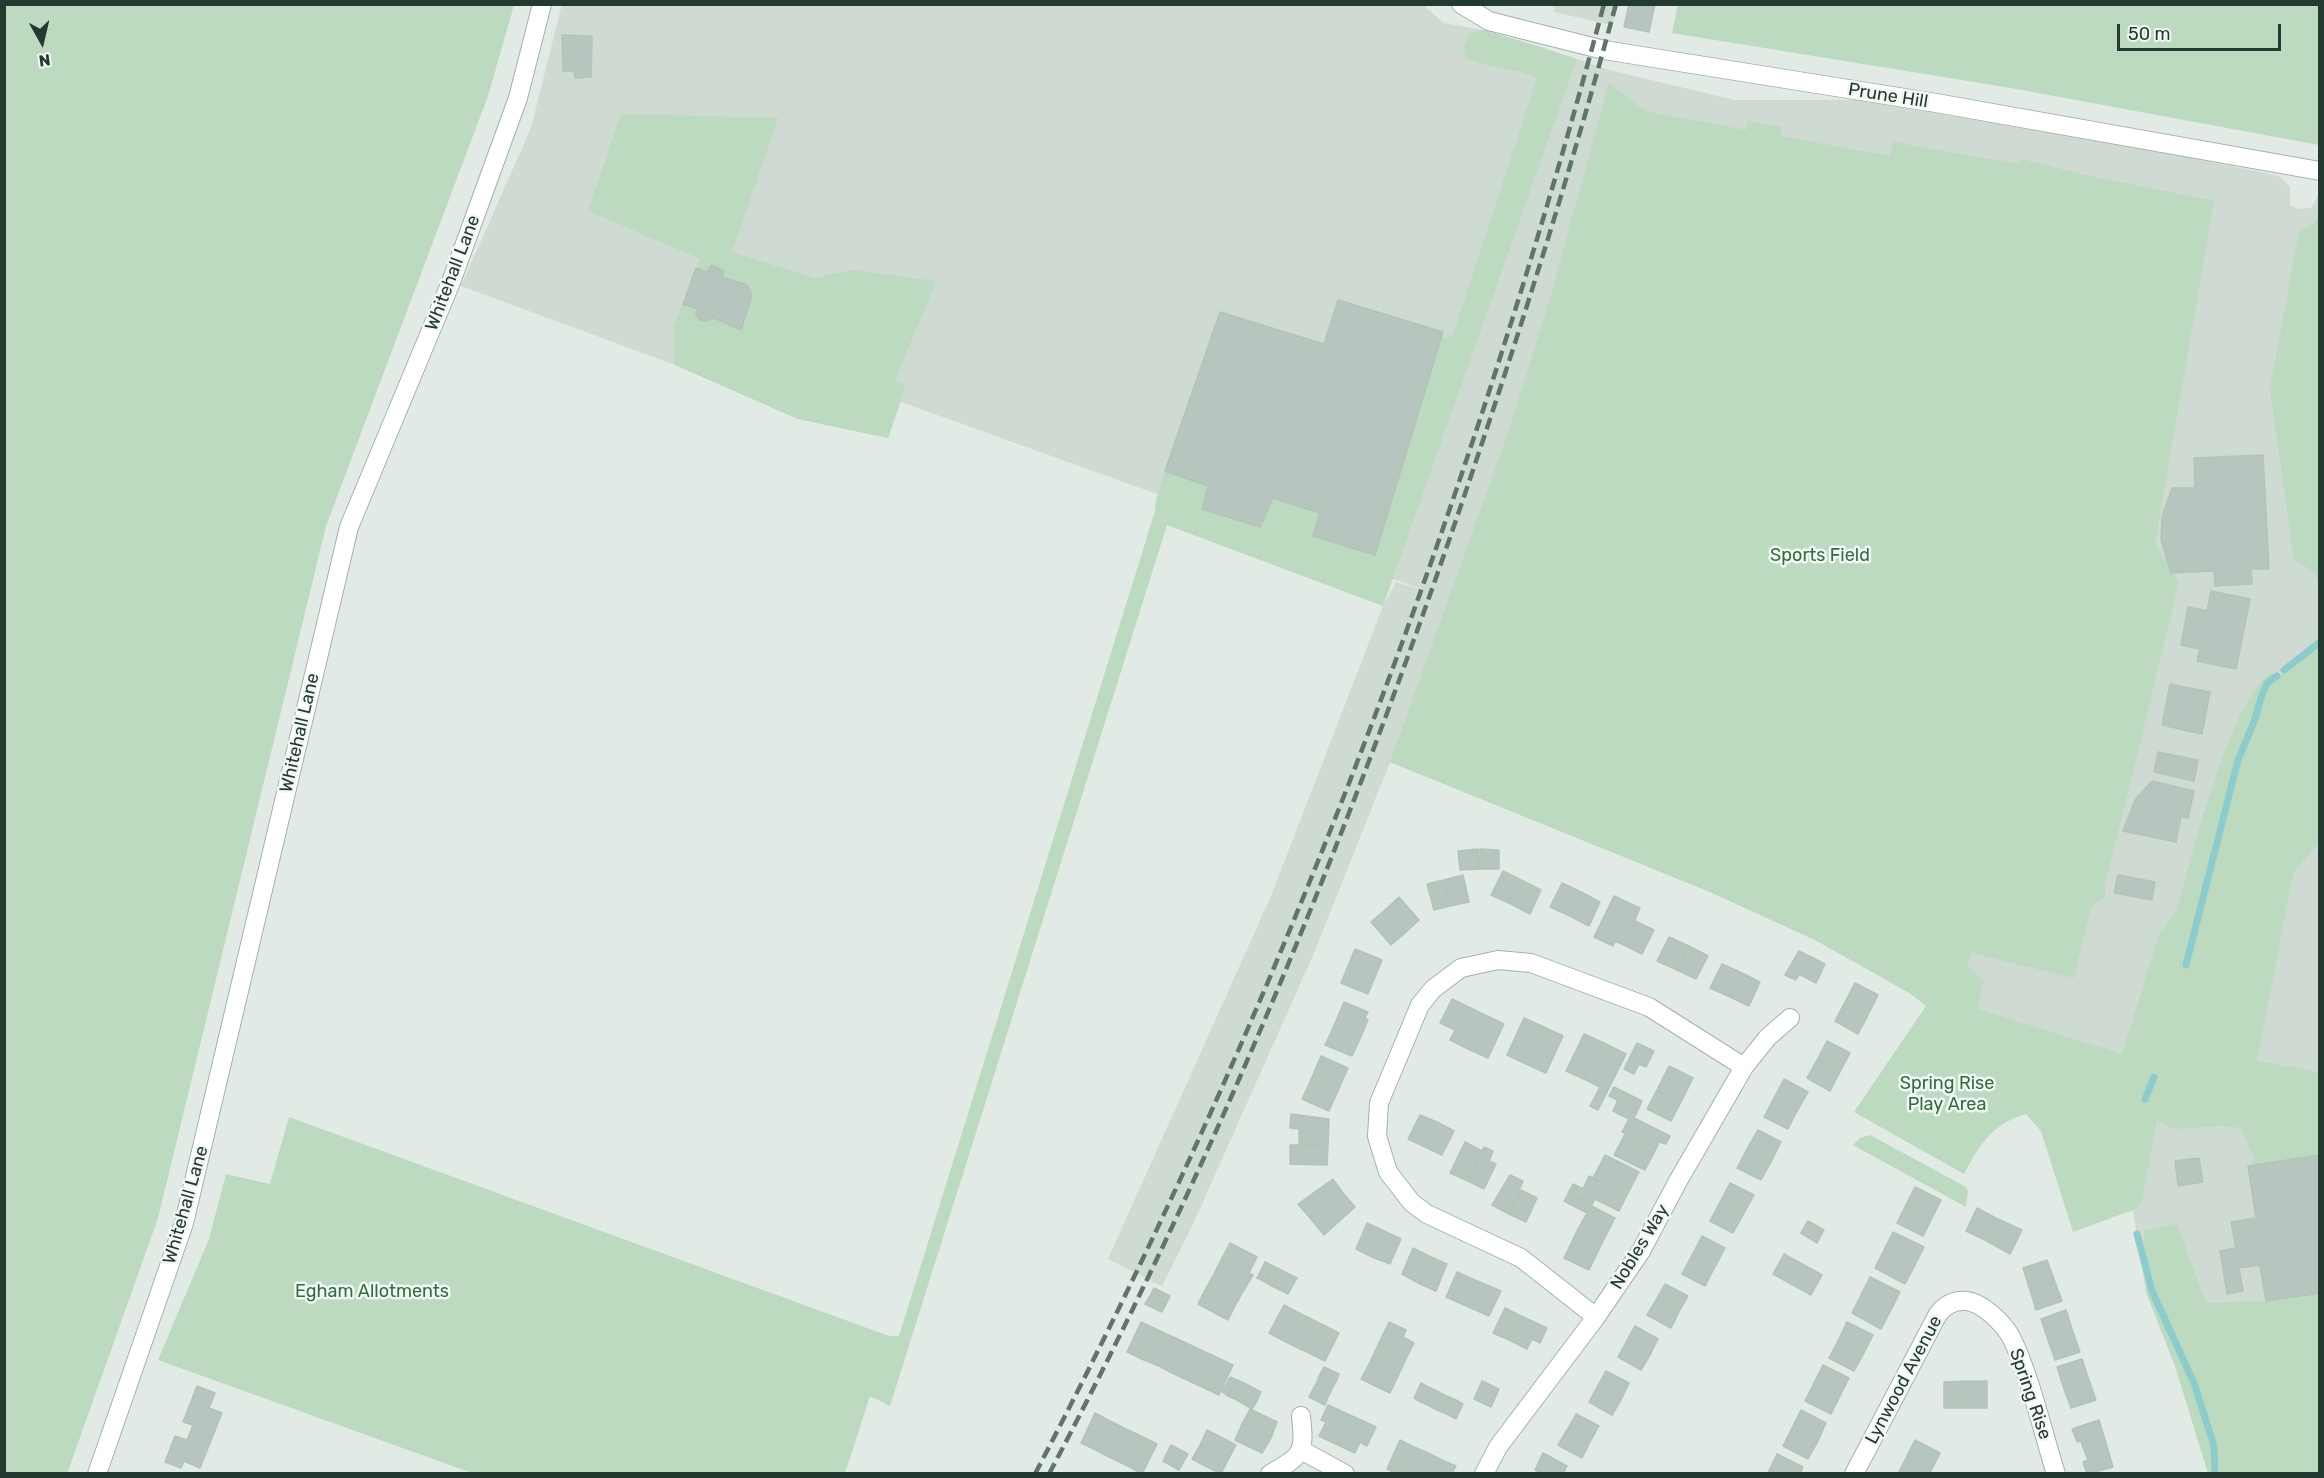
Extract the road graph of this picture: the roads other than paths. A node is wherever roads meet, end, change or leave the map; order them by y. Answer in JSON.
{"nodes":[{"id":1,"x":542,"y":4,"type":"edge"},
{"id":2,"x":1461,"y":4,"type":"edge"},
{"id":3,"x":2319,"y":171,"type":"edge"},
{"id":4,"x":1790,"y":1018,"type":"dead end"},
{"id":5,"x":1744,"y":1068,"type":"junction"},
{"id":6,"x":1965,"y":1301,"type":"joint"},
{"id":7,"x":1596,"y":1317,"type":"junction"},
{"id":8,"x":1301,"y":1416,"type":"dead end"},
{"id":9,"x":1301,"y":1450,"type":"junction"},
{"id":10,"x":97,"y":1473,"type":"edge"},
{"id":11,"x":1270,"y":1473,"type":"edge"},
{"id":12,"x":1345,"y":1473,"type":"edge"},
{"id":13,"x":1484,"y":1473,"type":"edge"},
{"id":14,"x":1854,"y":1473,"type":"edge"},
{"id":15,"x":2056,"y":1473,"type":"edge"}],
"edges":[{"from":1,"to":10,"type":"street","name":"Whitehall Lane"},
{"from":2,"to":3,"type":"street","name":"Prune Hill"},
{"from":4,"to":5,"type":"street","name":"Nobles Way"},
{"from":5,"to":7,"type":"street","name":"Nobles Way"},
{"from":5,"to":7,"type":"street"},
{"from":6,"to":14,"type":"street","name":"Lynwood Avenue"},
{"from":6,"to":15,"type":"street","name":"Spring Rise"},
{"from":7,"to":13,"type":"street","name":"Nobles Way"},
{"from":8,"to":9,"type":"street"},
{"from":9,"to":11,"type":"street"},
{"from":9,"to":12,"type":"street"}]}
